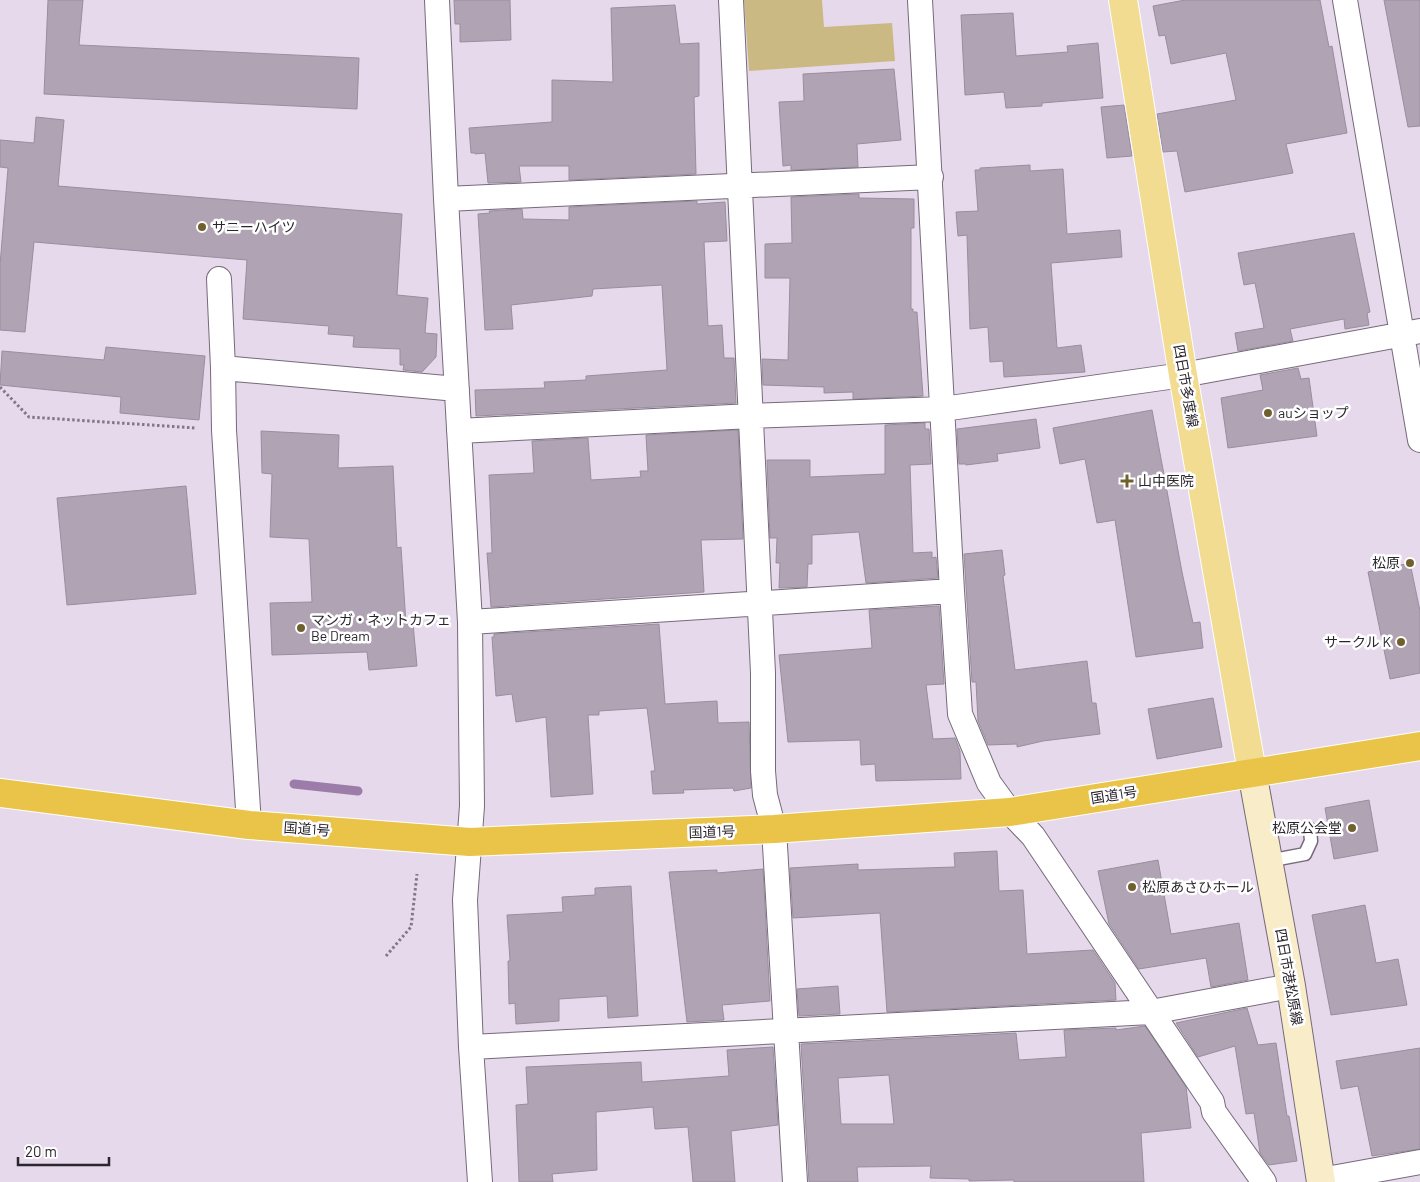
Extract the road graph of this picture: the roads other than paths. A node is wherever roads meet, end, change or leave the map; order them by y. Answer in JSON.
{"nodes":[{"id":1,"x":437,"y":0,"type":"edge"},
{"id":2,"x":731,"y":0,"type":"edge"},
{"id":3,"x":920,"y":0,"type":"edge"},
{"id":4,"x":1123,"y":0,"type":"edge"},
{"id":5,"x":1345,"y":0,"type":"edge"},
{"id":6,"x":931,"y":177,"type":"junction"},
{"id":7,"x":741,"y":185,"type":"junction"},
{"id":8,"x":446,"y":200,"type":"junction"},
{"id":9,"x":219,"y":279,"type":"dead end"},
{"id":10,"x":1410,"y":333,"type":"edge"},
{"id":11,"x":223,"y":368,"type":"junction"},
{"id":12,"x":1183,"y":374,"type":"junction"},
{"id":13,"x":457,"y":389,"type":"junction"},
{"id":14,"x":942,"y":409,"type":"junction"},
{"id":15,"x":751,"y":416,"type":"junction"},
{"id":16,"x":459,"y":431,"type":"junction"},
{"id":17,"x":1420,"y":440,"type":"edge"},
{"id":18,"x":952,"y":591,"type":"junction"},
{"id":19,"x":760,"y":604,"type":"junction"},
{"id":20,"x":470,"y":622,"type":"junction"},
{"id":21,"x":1420,"y":746,"type":"edge"},
{"id":22,"x":1252,"y":772,"type":"junction"},
{"id":23,"x":0,"y":793,"type":"edge"},
{"id":24,"x":1010,"y":812,"type":"junction"},
{"id":25,"x":249,"y":825,"type":"junction"},
{"id":26,"x":774,"y":829,"type":"junction"},
{"id":27,"x":1310,"y":829,"type":"dead end"},
{"id":28,"x":470,"y":842,"type":"junction"},
{"id":29,"x":1268,"y":861,"type":"junction"},
{"id":30,"x":1291,"y":986,"type":"junction"},
{"id":31,"x":1151,"y":1012,"type":"junction"},
{"id":32,"x":786,"y":1031,"type":"junction"},
{"id":33,"x":471,"y":1047,"type":"junction"},
{"id":34,"x":1420,"y":1162,"type":"edge"},
{"id":35,"x":1321,"y":1181,"type":"edge"},
{"id":36,"x":480,"y":1182,"type":"edge"},
{"id":37,"x":795,"y":1182,"type":"edge"},
{"id":38,"x":1264,"y":1182,"type":"edge"}],
"edges":[{"from":1,"to":8,"type":"street"},
{"from":2,"to":7,"type":"street"},
{"from":3,"to":6,"type":"street"},
{"from":4,"to":12,"type":"main road","name":"四日市多度線"},
{"from":5,"to":10,"type":"street"},
{"from":6,"to":7,"type":"street"},
{"from":6,"to":14,"type":"street"},
{"from":7,"to":8,"type":"street"},
{"from":7,"to":15,"type":"street"},
{"from":8,"to":13,"type":"street"},
{"from":9,"to":11,"type":"street"},
{"from":10,"to":12,"type":"street"},
{"from":10,"to":17,"type":"street"},
{"from":11,"to":13,"type":"street"},
{"from":11,"to":25,"type":"street"},
{"from":12,"to":14,"type":"street"},
{"from":12,"to":22,"type":"main road","name":"四日市多度線"},
{"from":13,"to":16,"type":"street"},
{"from":14,"to":15,"type":"street"},
{"from":14,"to":18,"type":"street"},
{"from":15,"to":16,"type":"street"},
{"from":15,"to":19,"type":"street"},
{"from":16,"to":20,"type":"street"},
{"from":18,"to":19,"type":"street"},
{"from":18,"to":24,"type":"street"},
{"from":19,"to":20,"type":"street"},
{"from":19,"to":26,"type":"street"},
{"from":20,"to":28,"type":"street"},
{"from":21,"to":22,"type":"highway","name":"国道1号"},
{"from":22,"to":24,"type":"highway","name":"国道1号"},
{"from":22,"to":29,"type":"main road","name":"四日市港松原線"},
{"from":23,"to":25,"type":"highway","name":"国道1号"},
{"from":24,"to":26,"type":"highway","name":"国道1号"},
{"from":24,"to":31,"type":"street"},
{"from":25,"to":28,"type":"highway","name":"国道1号"},
{"from":26,"to":28,"type":"highway","name":"国道1号"},
{"from":26,"to":32,"type":"street"},
{"from":27,"to":29,"type":"lane"},
{"from":28,"to":33,"type":"street"},
{"from":29,"to":30,"type":"main road","name":"四日市港松原線"},
{"from":30,"to":31,"type":"street"},
{"from":30,"to":35,"type":"main road","name":"四日市港松原線"},
{"from":31,"to":32,"type":"street"},
{"from":31,"to":38,"type":"street"},
{"from":32,"to":33,"type":"street"},
{"from":32,"to":37,"type":"street"},
{"from":33,"to":36,"type":"street"},
{"from":34,"to":35,"type":"street"}]}
